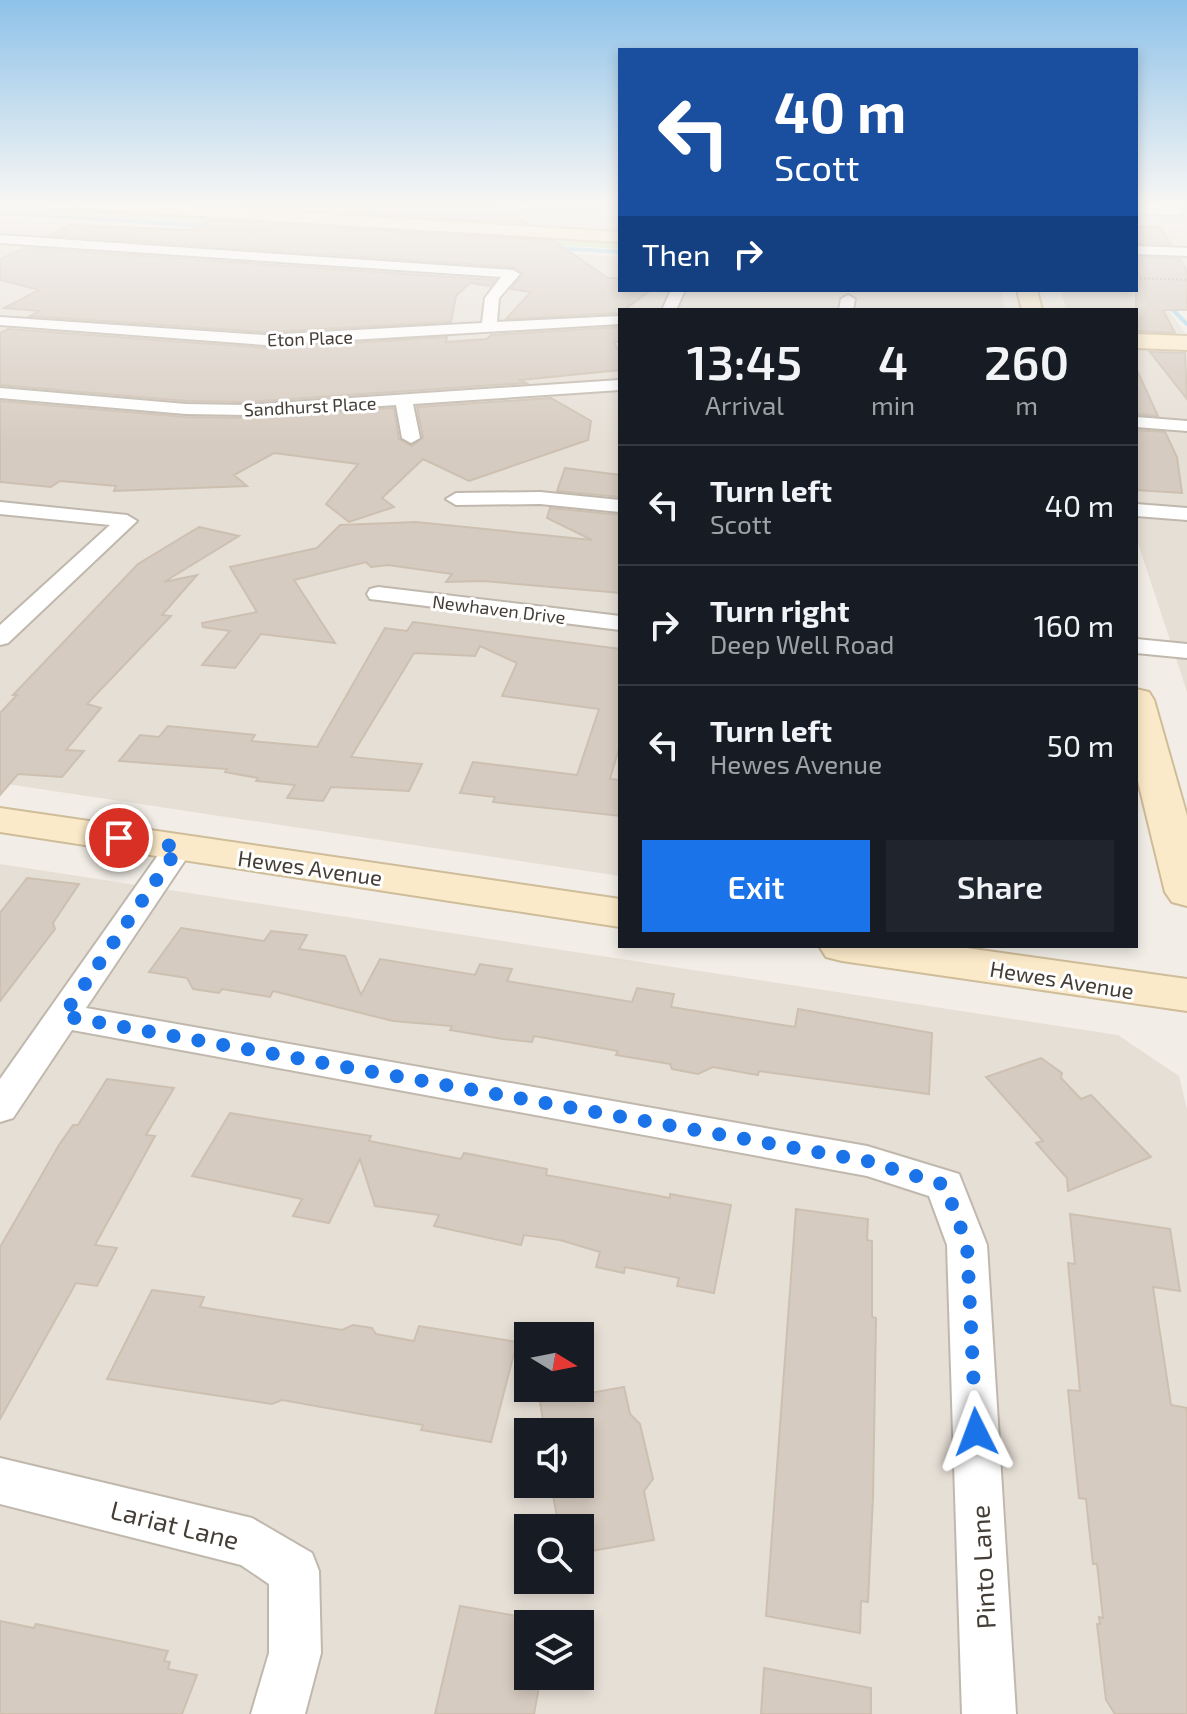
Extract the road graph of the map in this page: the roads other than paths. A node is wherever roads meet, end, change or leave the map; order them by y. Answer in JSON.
{"nodes":[{"id":1,"x":503,"y":284,"type":"edge"},
{"id":2,"x":618,"y":320,"type":"edge"},
{"id":3,"x":0,"y":321,"type":"edge"},
{"id":4,"x":490,"y":328,"type":"junction"},
{"id":5,"x":1138,"y":341,"type":"edge"},
{"id":6,"x":1187,"y":343,"type":"edge"},
{"id":7,"x":614,"y":386,"type":"edge"},
{"id":8,"x":0,"y":393,"type":"edge"},
{"id":9,"x":404,"y":401,"type":"junction"},
{"id":10,"x":1138,"y":422,"type":"edge"},
{"id":11,"x":1187,"y":426,"type":"edge"},
{"id":12,"x":411,"y":438,"type":"dead end"},
{"id":13,"x":456,"y":499,"type":"dead end"},
{"id":14,"x":618,"y":506,"type":"edge"},
{"id":15,"x":0,"y":508,"type":"edge"},
{"id":16,"x":1138,"y":510,"type":"edge"},
{"id":17,"x":1187,"y":514,"type":"edge"},
{"id":18,"x":378,"y":594,"type":"dead end"},
{"id":19,"x":618,"y":623,"type":"edge"},
{"id":20,"x":0,"y":638,"type":"edge"},
{"id":21,"x":1138,"y":646,"type":"edge"},
{"id":22,"x":1187,"y":651,"type":"edge"},
{"id":23,"x":1138,"y":706,"type":"edge"},
{"id":24,"x":0,"y":820,"type":"edge"},
{"id":25,"x":1178,"y":826,"type":"edge"},
{"id":26,"x":179,"y":847,"type":"junction"},
{"id":27,"x":1187,"y":892,"type":"edge"},
{"id":28,"x":618,"y":913,"type":"edge"},
{"id":29,"x":856,"y":948,"type":"edge"},
{"id":30,"x":1187,"y":995,"type":"edge"},
{"id":31,"x":63,"y":1016,"type":"junction"},
{"id":32,"x":0,"y":1108,"type":"edge"},
{"id":33,"x":0,"y":1481,"type":"edge"},
{"id":34,"x":278,"y":1714,"type":"edge"},
{"id":35,"x":989,"y":1714,"type":"edge"}],
"edges":[{"from":1,"to":4,"type":"street"},
{"from":2,"to":4,"type":"street","name":"Eton Place"},
{"from":3,"to":4,"type":"street","name":"Eton Place"},
{"from":5,"to":6,"type":"street"},
{"from":7,"to":9,"type":"street","name":"Sandhurst Place"},
{"from":8,"to":9,"type":"street","name":"Sandhurst Place"},
{"from":9,"to":12,"type":"street"},
{"from":10,"to":11,"type":"street"},
{"from":13,"to":14,"type":"street"},
{"from":15,"to":20,"type":"street"},
{"from":16,"to":17,"type":"street"},
{"from":18,"to":19,"type":"street","name":"Newhaven Drive"},
{"from":21,"to":22,"type":"street"},
{"from":23,"to":25,"type":"street"},
{"from":24,"to":26,"type":"street","name":"Hewes Avenue"},
{"from":25,"to":27,"type":"street"},
{"from":26,"to":28,"type":"street","name":"Hewes Avenue"},
{"from":26,"to":31,"type":"street"},
{"from":29,"to":30,"type":"street","name":"Hewes Avenue"},
{"from":31,"to":32,"type":"street"},
{"from":31,"to":35,"type":"street","name":"Pinto Lane"},
{"from":33,"to":34,"type":"street","name":"Lariat Lane"}]}
